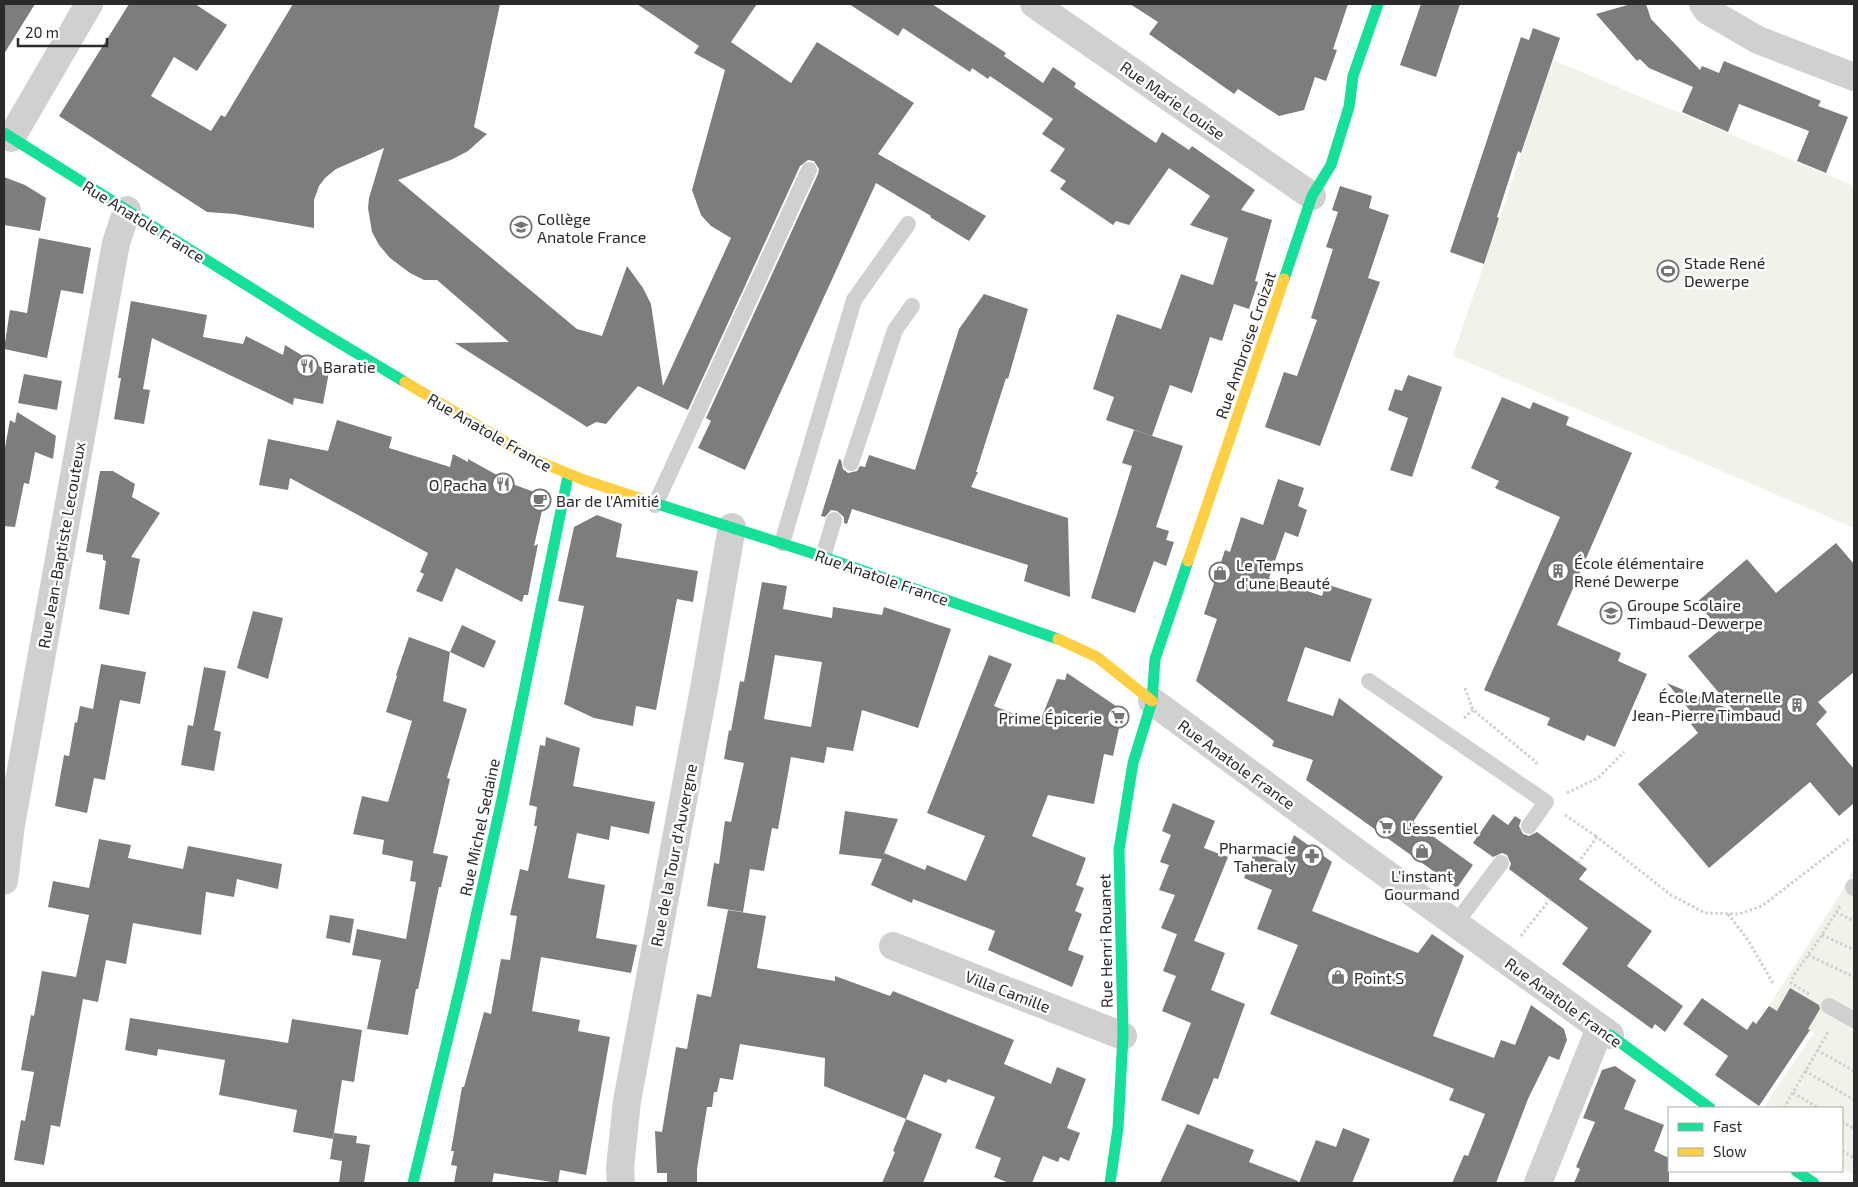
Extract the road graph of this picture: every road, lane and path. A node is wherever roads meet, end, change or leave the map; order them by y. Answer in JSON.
{"nodes":[{"id":1,"x":89,"y":4,"type":"edge"},
{"id":2,"x":1034,"y":4,"type":"edge"},
{"id":3,"x":1378,"y":4,"type":"edge"},
{"id":4,"x":1703,"y":4,"type":"edge"},
{"id":5,"x":1854,"y":77,"type":"edge"},
{"id":6,"x":8,"y":135,"type":"edge"},
{"id":7,"x":809,"y":170,"type":"dead end"},
{"id":8,"x":1312,"y":196,"type":"junction"},
{"id":9,"x":126,"y":210,"type":"junction"},
{"id":10,"x":908,"y":224,"type":"dead end"},
{"id":11,"x":912,"y":306,"type":"dead end"},
{"id":12,"x":851,"y":463,"type":"dead end"},
{"id":13,"x":568,"y":476,"type":"junction"},
{"id":14,"x":655,"y":505,"type":"junction"},
{"id":15,"x":834,"y":520,"type":"dead end"},
{"id":16,"x":732,"y":527,"type":"junction"},
{"id":17,"x":782,"y":543,"type":"junction"},
{"id":18,"x":823,"y":557,"type":"junction"},
{"id":19,"x":1370,"y":681,"type":"dead end"},
{"id":20,"x":1152,"y":701,"type":"junction"},
{"id":21,"x":1624,"y":752,"type":"dead end"},
{"id":22,"x":1546,"y":802,"type":"junction"},
{"id":23,"x":1528,"y":826,"type":"dead end"},
{"id":24,"x":1849,"y":839,"type":"dead end"},
{"id":25,"x":1501,"y":863,"type":"dead end"},
{"id":26,"x":1578,"y":863,"type":"dead end"},
{"id":27,"x":4,"y":881,"type":"edge"},
{"id":28,"x":1853,"y":887,"type":"edge"},
{"id":29,"x":1550,"y":899,"type":"dead end"},
{"id":30,"x":1836,"y":912,"type":"junction"},
{"id":31,"x":1727,"y":914,"type":"junction"},
{"id":32,"x":1854,"y":921,"type":"edge"},
{"id":33,"x":1456,"y":924,"type":"junction"},
{"id":34,"x":1822,"y":935,"type":"junction"},
{"id":35,"x":893,"y":946,"type":"dead end"},
{"id":36,"x":1854,"y":950,"type":"edge"},
{"id":37,"x":1808,"y":955,"type":"junction"},
{"id":38,"x":1504,"y":958,"type":"junction"},
{"id":39,"x":1854,"y":977,"type":"edge"},
{"id":40,"x":1774,"y":985,"type":"dead end"},
{"id":41,"x":1834,"y":1009,"type":"junction"},
{"id":42,"x":1854,"y":1020,"type":"edge"},
{"id":43,"x":1605,"y":1032,"type":"junction"},
{"id":44,"x":1123,"y":1036,"type":"junction"},
{"id":45,"x":1817,"y":1050,"type":"junction"},
{"id":46,"x":1805,"y":1071,"type":"junction"},
{"id":47,"x":1854,"y":1072,"type":"edge"},
{"id":48,"x":1793,"y":1093,"type":"junction"},
{"id":49,"x":1854,"y":1100,"type":"edge"},
{"id":50,"x":1709,"y":1107,"type":"edge"},
{"id":51,"x":1785,"y":1107,"type":"edge"},
{"id":52,"x":1817,"y":1107,"type":"edge"},
{"id":53,"x":1843,"y":1123,"type":"edge"},
{"id":54,"x":1854,"y":1129,"type":"edge"},
{"id":55,"x":1843,"y":1152,"type":"edge"},
{"id":56,"x":1854,"y":1158,"type":"edge"},
{"id":57,"x":1798,"y":1172,"type":"edge"},
{"id":58,"x":413,"y":1183,"type":"edge"},
{"id":59,"x":621,"y":1183,"type":"edge"},
{"id":60,"x":1110,"y":1183,"type":"edge"},
{"id":61,"x":1538,"y":1183,"type":"edge"},
{"id":62,"x":1814,"y":1183,"type":"edge"}],
"edges":[{"from":1,"to":6,"type":"street"},
{"from":2,"to":8,"type":"street","name":"Rue Marie Louise"},
{"from":3,"to":8,"type":"street","name":"Rue Ambroise Croizat"},
{"from":4,"to":5,"type":"street"},
{"from":6,"to":9,"type":"street","name":"Rue Anatole France"},
{"from":7,"to":14,"type":"lane"},
{"from":8,"to":20,"type":"street","name":"Rue Ambroise Croizat"},
{"from":9,"to":13,"type":"street","name":"Rue Anatole France"},
{"from":9,"to":27,"type":"street","name":"Rue Jean-Baptiste Lecouteux"},
{"from":10,"to":17,"type":"lane"},
{"from":11,"to":12,"type":"lane"},
{"from":13,"to":14,"type":"street","name":"Rue Anatole France"},
{"from":13,"to":58,"type":"street","name":"Rue Michel Sedaine"},
{"from":14,"to":16,"type":"street","name":"Rue Anatole France"},
{"from":15,"to":18,"type":"lane"},
{"from":16,"to":17,"type":"street","name":"Rue Anatole France"},
{"from":16,"to":59,"type":"street","name":"Rue de la Tour d'Auvergne"},
{"from":17,"to":18,"type":"street","name":"Rue Anatole France"},
{"from":18,"to":20,"type":"street","name":"Rue Anatole France"},
{"from":19,"to":22,"type":"lane"},
{"from":20,"to":33,"type":"street","name":"Rue Anatole France"},
{"from":20,"to":44,"type":"street","name":"Rue Henri Rouanet"},
{"from":21,"to":22,"type":"path"},
{"from":22,"to":23,"type":"lane"},
{"from":24,"to":31,"type":"path"},
{"from":25,"to":33,"type":"lane"},
{"from":26,"to":31,"type":"path"},
{"from":28,"to":30,"type":"path"},
{"from":29,"to":38,"type":"path"},
{"from":30,"to":32,"type":"path"},
{"from":30,"to":34,"type":"path"},
{"from":31,"to":40,"type":"path"},
{"from":33,"to":38,"type":"street","name":"Rue Anatole France"},
{"from":34,"to":36,"type":"path"},
{"from":34,"to":37,"type":"path"},
{"from":35,"to":44,"type":"street","name":"Villa Camille"},
{"from":37,"to":39,"type":"path"},
{"from":37,"to":41,"type":"path"},
{"from":38,"to":43,"type":"street","name":"Rue Anatole France"},
{"from":41,"to":42,"type":"lane"},
{"from":41,"to":45,"type":"path"},
{"from":43,"to":50,"type":"street","name":"Rue Anatole France"},
{"from":43,"to":61,"type":"street"},
{"from":44,"to":60,"type":"street","name":"Rue Henri Rouanet"},
{"from":45,"to":46,"type":"path"},
{"from":45,"to":47,"type":"path"},
{"from":46,"to":48,"type":"path"},
{"from":46,"to":49,"type":"path"},
{"from":48,"to":51,"type":"path"},
{"from":48,"to":52,"type":"path"},
{"from":53,"to":54,"type":"path"},
{"from":55,"to":56,"type":"path"},
{"from":57,"to":62,"type":"street"}]}
